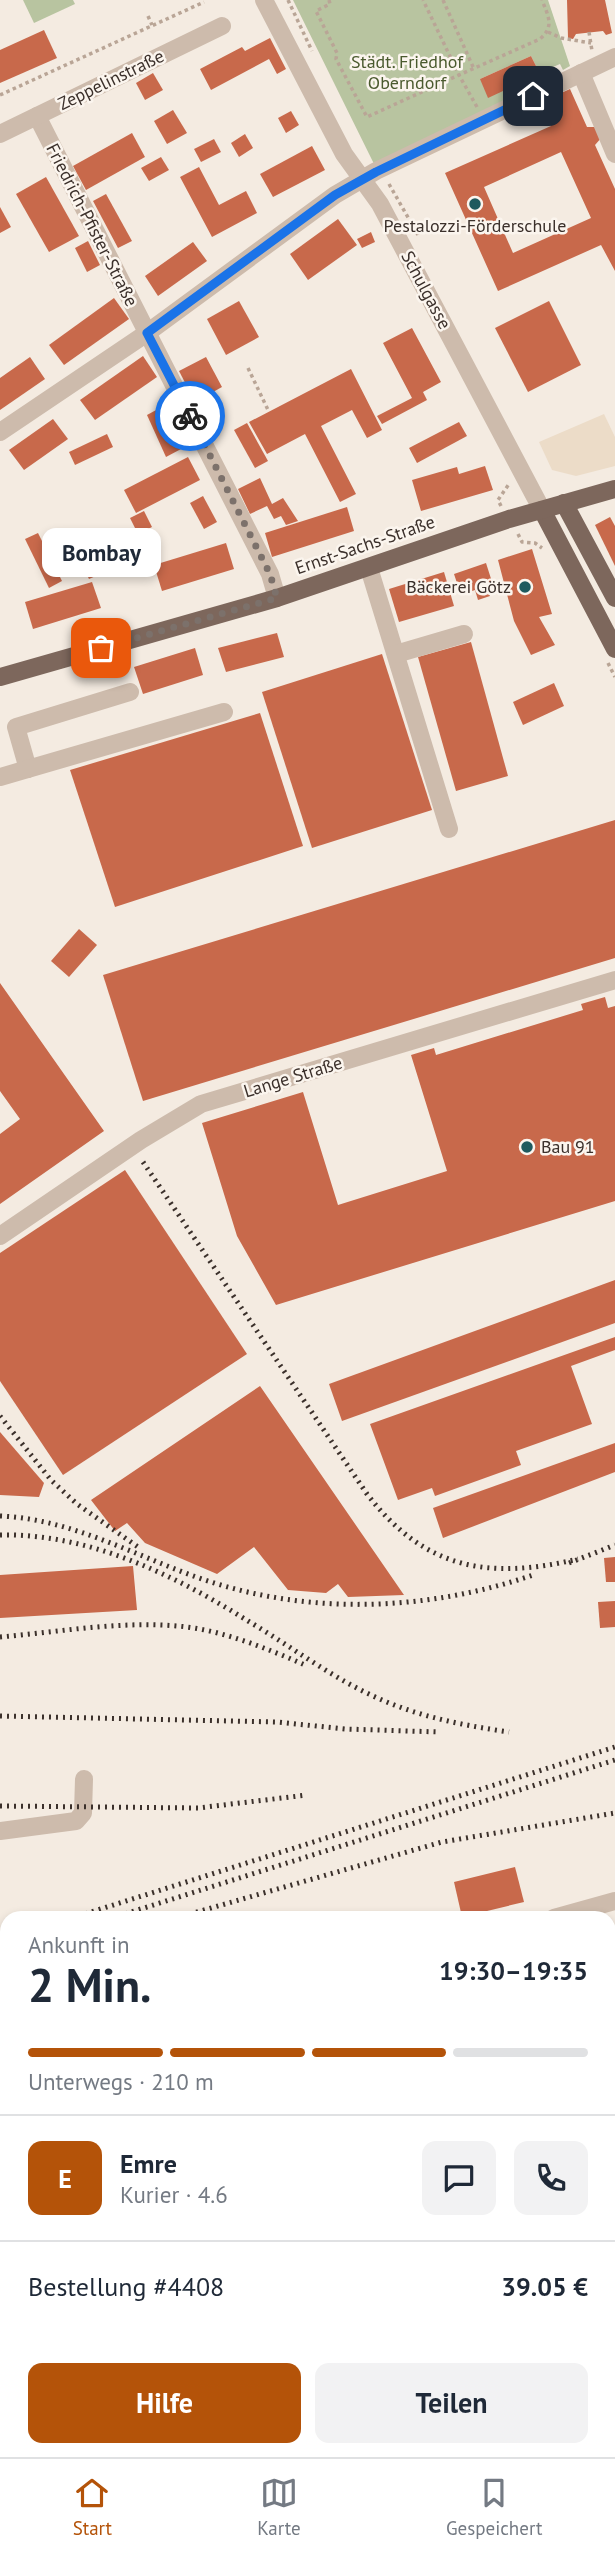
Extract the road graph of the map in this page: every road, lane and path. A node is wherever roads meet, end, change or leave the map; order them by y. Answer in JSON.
{"nodes":[{"id":1,"x":264,"y":0,"type":"edge"},
{"id":2,"x":329,"y":0,"type":"edge"},
{"id":3,"x":423,"y":0,"type":"edge"},
{"id":4,"x":443,"y":0,"type":"edge"},
{"id":5,"x":542,"y":0,"type":"edge"},
{"id":6,"x":204,"y":2,"type":"dead end"},
{"id":7,"x":148,"y":16,"type":"dead end"},
{"id":8,"x":152,"y":25,"type":"junction"},
{"id":9,"x":222,"y":26,"type":"dead end"},
{"id":10,"x":548,"y":32,"type":"junction"},
{"id":11,"x":591,"y":43,"type":"dead end"},
{"id":12,"x":615,"y":57,"type":"edge"},
{"id":13,"x":474,"y":69,"type":"junction"},
{"id":14,"x":581,"y":73,"type":"junction"},
{"id":15,"x":459,"y":75,"type":"junction"},
{"id":16,"x":0,"y":94,"type":"edge"},
{"id":17,"x":478,"y":110,"type":"dead end"},
{"id":18,"x":37,"y":116,"type":"junction"},
{"id":19,"x":0,"y":134,"type":"edge"},
{"id":20,"x":615,"y":154,"type":"edge"},
{"id":21,"x":363,"y":179,"type":"junction"},
{"id":22,"x":147,"y":333,"type":"junction"},
{"id":23,"x":248,"y":368,"type":"dead end"},
{"id":24,"x":269,"y":412,"type":"dead end"},
{"id":25,"x":0,"y":432,"type":"edge"},
{"id":26,"x":615,"y":489,"type":"edge"},
{"id":27,"x":565,"y":503,"type":"junction"},
{"id":28,"x":542,"y":510,"type":"junction"},
{"id":29,"x":369,"y":568,"type":"junction"},
{"id":30,"x":277,"y":598,"type":"junction"},
{"id":31,"x":615,"y":598,"type":"edge"},
{"id":32,"x":464,"y":634,"type":"dead end"},
{"id":33,"x":615,"y":649,"type":"edge"},
{"id":34,"x":396,"y":654,"type":"junction"},
{"id":35,"x":0,"y":677,"type":"edge"},
{"id":36,"x":130,"y":692,"type":"dead end"},
{"id":37,"x":224,"y":712,"type":"dead end"},
{"id":38,"x":28,"y":769,"type":"junction"},
{"id":39,"x":0,"y":777,"type":"edge"},
{"id":40,"x":449,"y":829,"type":"dead end"},
{"id":41,"x":615,"y":980,"type":"edge"},
{"id":42,"x":0,"y":1236,"type":"edge"},
{"id":43,"x":83,"y":1779,"type":"dead end"},
{"id":44,"x":0,"y":1831,"type":"edge"},
{"id":45,"x":615,"y":1901,"type":"edge"},
{"id":46,"x":579,"y":1911,"type":"edge"}],
"edges":[{"from":1,"to":21,"type":"street","name":"Schulgasse"},
{"from":2,"to":15,"type":"path"},
{"from":3,"to":15,"type":"path"},
{"from":4,"to":13,"type":"path"},
{"from":5,"to":10,"type":"path"},
{"from":6,"to":8,"type":"path"},
{"from":7,"to":8,"type":"path"},
{"from":8,"to":16,"type":"path"},
{"from":9,"to":18,"type":"street","name":"Zeppelinstraße"},
{"from":10,"to":11,"type":"path"},
{"from":10,"to":13,"type":"path"},
{"from":12,"to":14,"type":"street"},
{"from":13,"to":15,"type":"path"},
{"from":14,"to":20,"type":"street"},
{"from":14,"to":21,"type":"street"},
{"from":15,"to":17,"type":"path"},
{"from":18,"to":19,"type":"street","name":"Zeppelinstraße"},
{"from":18,"to":22,"type":"street","name":"Friedrich-Pfister-Straße"},
{"from":21,"to":22,"type":"street"},
{"from":21,"to":28,"type":"street","name":"Schulgasse"},
{"from":22,"to":25,"type":"street"},
{"from":22,"to":30,"type":"street","name":"Friedrich-Pfister-Straße"},
{"from":23,"to":24,"type":"path"},
{"from":26,"to":27,"type":"main road","name":"Ernst-Sachs-Straße"},
{"from":27,"to":28,"type":"main road","name":"Ernst-Sachs-Straße"},
{"from":27,"to":31,"type":"main road"},
{"from":28,"to":29,"type":"main road","name":"Ernst-Sachs-Straße"},
{"from":28,"to":33,"type":"main road"},
{"from":29,"to":30,"type":"main road","name":"Ernst-Sachs-Straße"},
{"from":29,"to":34,"type":"street"},
{"from":30,"to":35,"type":"main road","name":"Ernst-Sachs-Straße"},
{"from":32,"to":34,"type":"street"},
{"from":34,"to":40,"type":"street"},
{"from":36,"to":38,"type":"street"},
{"from":37,"to":38,"type":"street"},
{"from":38,"to":39,"type":"street"},
{"from":41,"to":42,"type":"street","name":"Lange Straße"},
{"from":43,"to":44,"type":"street"},
{"from":45,"to":46,"type":"street"}]}
